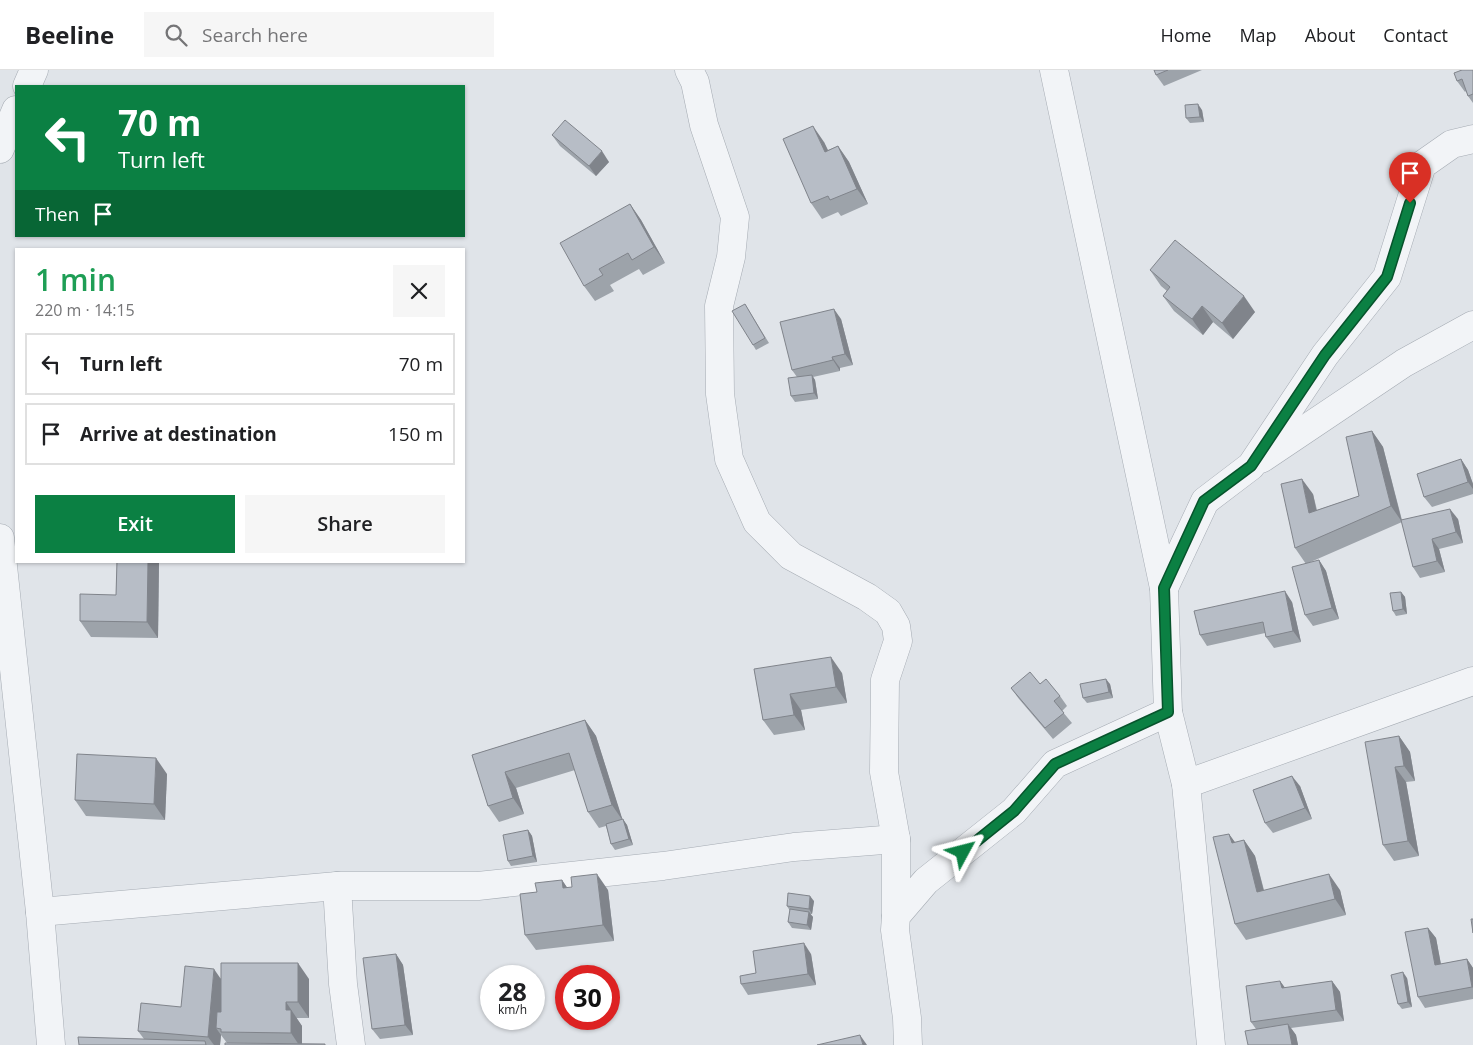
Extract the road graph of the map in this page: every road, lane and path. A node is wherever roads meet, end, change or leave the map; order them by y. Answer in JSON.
{"nodes":[{"id":1,"x":34,"y":70,"type":"edge"},
{"id":2,"x":689,"y":70,"type":"edge"},
{"id":3,"x":1054,"y":70,"type":"edge"},
{"id":4,"x":26,"y":85,"type":"edge"},
{"id":5,"x":15,"y":112,"type":"edge"},
{"id":6,"x":1473,"y":139,"type":"edge"},
{"id":7,"x":0,"y":149,"type":"edge"},
{"id":8,"x":1473,"y":325,"type":"edge"},
{"id":9,"x":1251,"y":466,"type":"junction"},
{"id":10,"x":0,"y":538,"type":"edge"},
{"id":11,"x":1164,"y":588,"type":"junction"},
{"id":12,"x":1473,"y":681,"type":"edge"},
{"id":13,"x":1168,"y":712,"type":"junction"},
{"id":14,"x":1186,"y":784,"type":"junction"},
{"id":15,"x":896,"y":838,"type":"junction"},
{"id":16,"x":337,"y":886,"type":"junction"},
{"id":17,"x":40,"y":912,"type":"junction"},
{"id":18,"x":896,"y":916,"type":"junction"},
{"id":19,"x":51,"y":1045,"type":"edge"},
{"id":20,"x":351,"y":1045,"type":"edge"},
{"id":21,"x":908,"y":1045,"type":"edge"},
{"id":22,"x":1211,"y":1045,"type":"edge"}],
"edges":[{"from":1,"to":4,"type":"street"},
{"from":2,"to":15,"type":"street"},
{"from":3,"to":11,"type":"street"},
{"from":5,"to":7,"type":"street"},
{"from":6,"to":9,"type":"street"},
{"from":8,"to":9,"type":"street"},
{"from":9,"to":11,"type":"street"},
{"from":10,"to":17,"type":"street"},
{"from":11,"to":13,"type":"street"},
{"from":12,"to":14,"type":"street"},
{"from":13,"to":14,"type":"street"},
{"from":13,"to":18,"type":"street"},
{"from":14,"to":22,"type":"street"},
{"from":15,"to":16,"type":"street"},
{"from":15,"to":18,"type":"street"},
{"from":16,"to":17,"type":"street"},
{"from":16,"to":20,"type":"street"},
{"from":17,"to":19,"type":"street"},
{"from":18,"to":21,"type":"street"}]}
